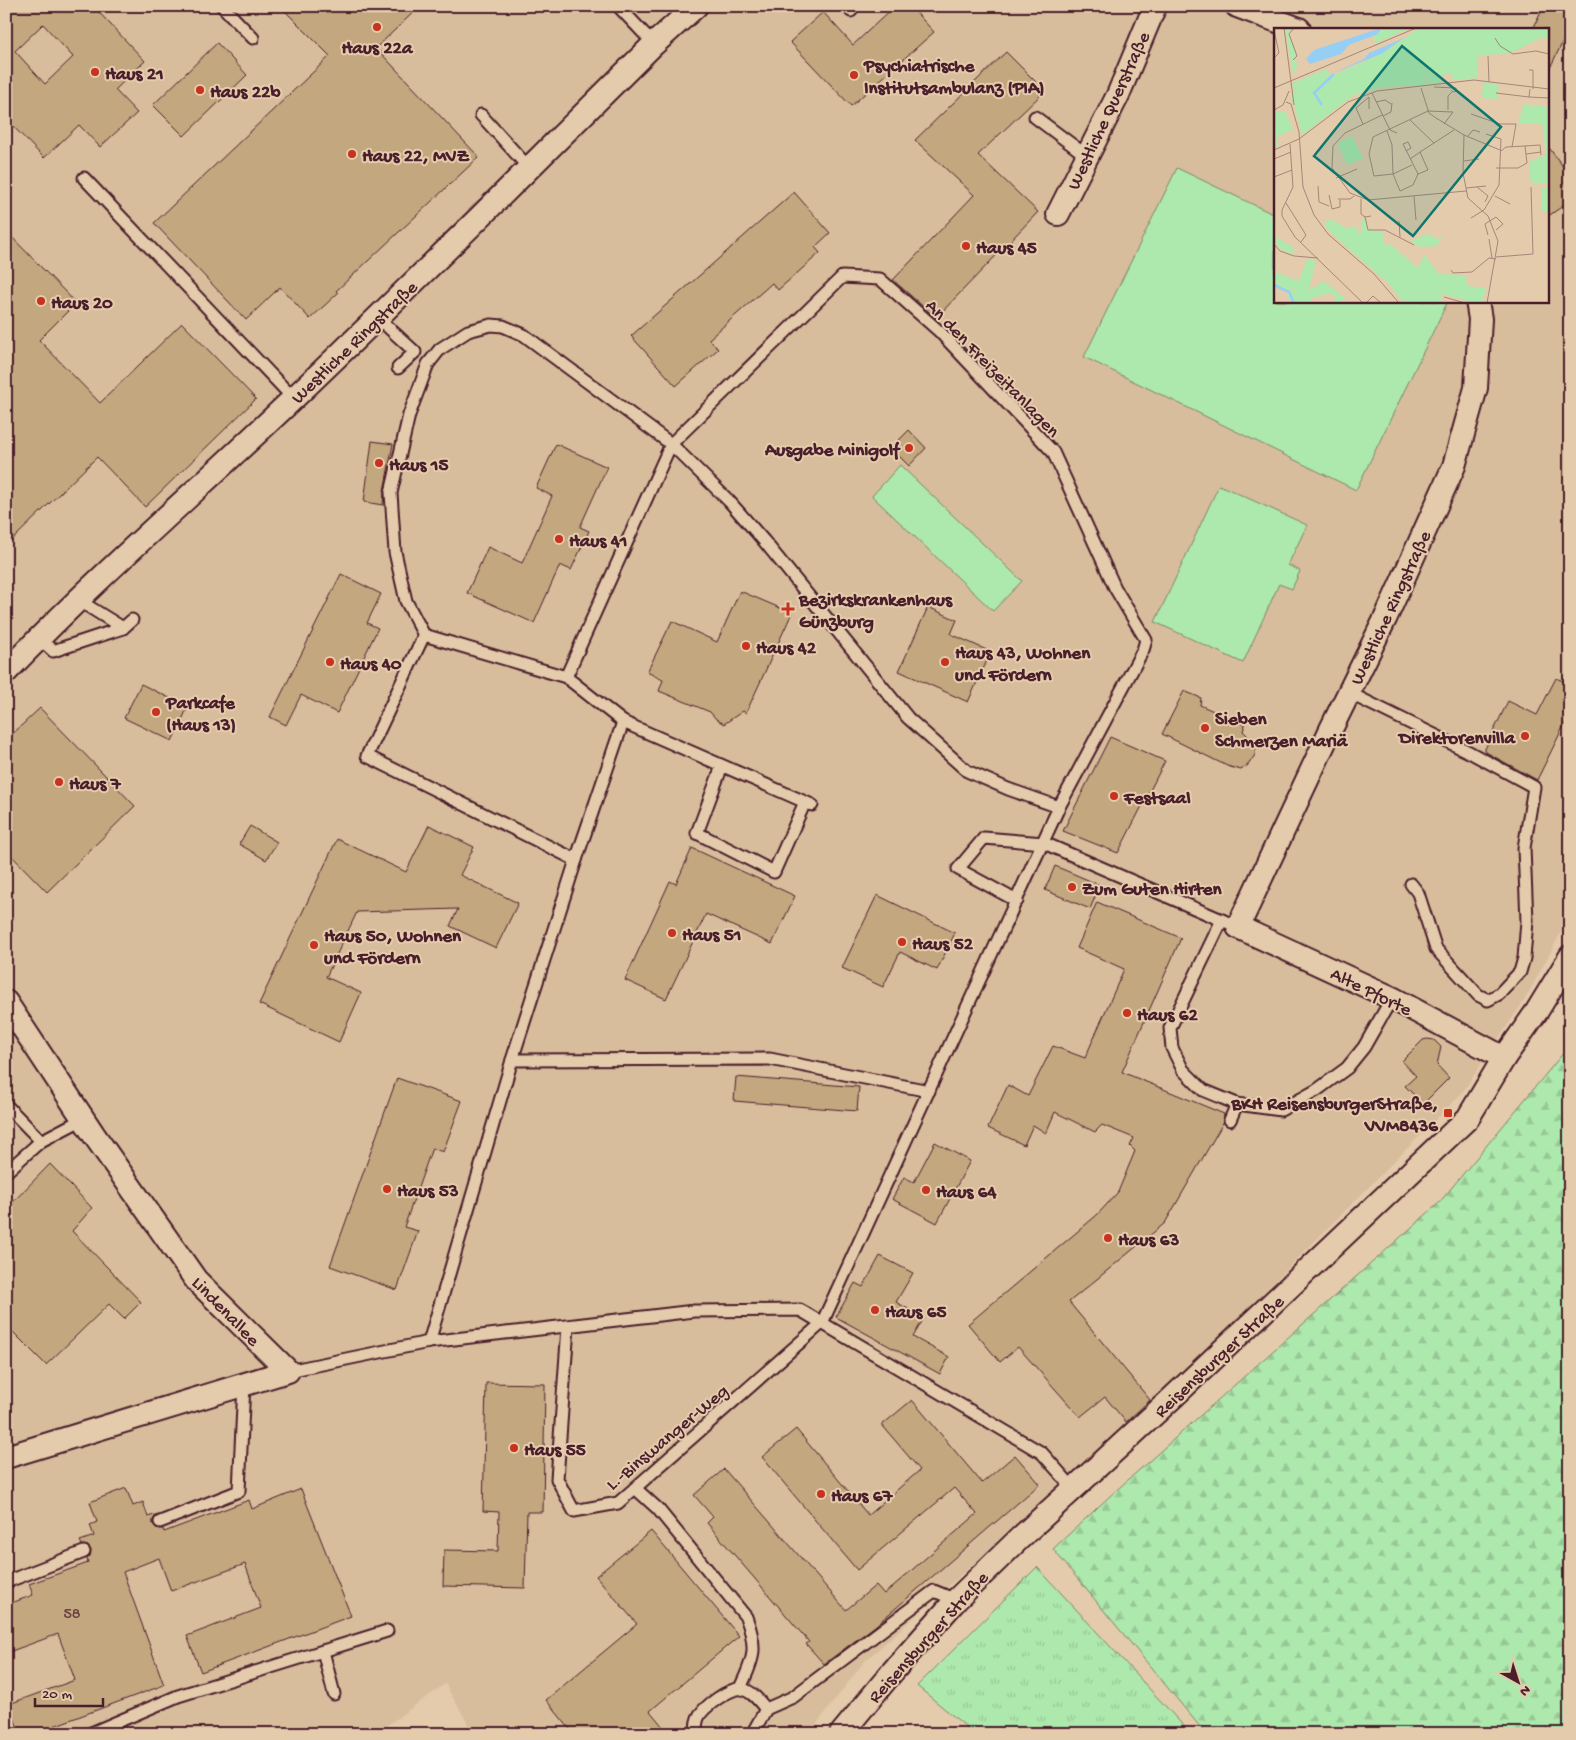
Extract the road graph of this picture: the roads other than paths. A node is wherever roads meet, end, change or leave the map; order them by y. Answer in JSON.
{"nodes":[{"id":1,"x":222,"y":6,"type":"edge"},
{"id":2,"x":618,"y":6,"type":"edge"},
{"id":3,"x":696,"y":6,"type":"edge"},
{"id":4,"x":1155,"y":6,"type":"edge"},
{"id":5,"x":1237,"y":6,"type":"edge"},
{"id":6,"x":1296,"y":28,"type":"edge"},
{"id":7,"x":252,"y":38,"type":"dead end"},
{"id":8,"x":654,"y":44,"type":"junction"},
{"id":9,"x":481,"y":115,"type":"dead end"},
{"id":10,"x":1035,"y":117,"type":"dead end"},
{"id":11,"x":1087,"y":156,"type":"junction"},
{"id":12,"x":529,"y":168,"type":"junction"},
{"id":13,"x":84,"y":178,"type":"dead end"},
{"id":14,"x":1058,"y":214,"type":"dead end"},
{"id":15,"x":1477,"y":302,"type":"edge"},
{"id":16,"x":378,"y":318,"type":"junction"},
{"id":17,"x":398,"y":368,"type":"dead end"},
{"id":18,"x":294,"y":399,"type":"junction"},
{"id":19,"x":670,"y":444,"type":"junction"},
{"id":20,"x":78,"y":600,"type":"junction"},
{"id":21,"x":132,"y":620,"type":"dead end"},
{"id":22,"x":123,"y":628,"type":"junction"},
{"id":23,"x":424,"y":635,"type":"junction"},
{"id":24,"x":39,"y":638,"type":"junction"},
{"id":25,"x":6,"y":672,"type":"edge"},
{"id":26,"x":566,"y":677,"type":"junction"},
{"id":27,"x":1349,"y":693,"type":"junction"},
{"id":28,"x":623,"y":722,"type":"junction"},
{"id":29,"x":722,"y":766,"type":"junction"},
{"id":30,"x":1059,"y":807,"type":"junction"},
{"id":31,"x":1044,"y":843,"type":"junction"},
{"id":32,"x":576,"y":860,"type":"junction"},
{"id":33,"x":1411,"y":884,"type":"dead end"},
{"id":34,"x":1017,"y":900,"type":"junction"},
{"id":35,"x":1230,"y":923,"type":"junction"},
{"id":36,"x":1570,"y":957,"type":"edge"},
{"id":37,"x":1392,"y":998,"type":"junction"},
{"id":38,"x":6,"y":1002,"type":"edge"},
{"id":39,"x":1504,"y":1058,"type":"junction"},
{"id":40,"x":512,"y":1060,"type":"junction"},
{"id":41,"x":929,"y":1091,"type":"junction"},
{"id":42,"x":1237,"y":1104,"type":"junction"},
{"id":43,"x":6,"y":1105,"type":"edge"},
{"id":44,"x":83,"y":1119,"type":"junction"},
{"id":45,"x":1230,"y":1120,"type":"dead end"},
{"id":46,"x":41,"y":1141,"type":"junction"},
{"id":47,"x":6,"y":1172,"type":"edge"},
{"id":48,"x":822,"y":1323,"type":"junction"},
{"id":49,"x":568,"y":1327,"type":"junction"},
{"id":50,"x":430,"y":1342,"type":"junction"},
{"id":51,"x":288,"y":1371,"type":"junction"},
{"id":52,"x":244,"y":1384,"type":"junction"},
{"id":53,"x":6,"y":1457,"type":"edge"},
{"id":54,"x":635,"y":1488,"type":"junction"},
{"id":55,"x":1073,"y":1488,"type":"junction"},
{"id":56,"x":160,"y":1522,"type":"dead end"},
{"id":57,"x":84,"y":1552,"type":"dead end"},
{"id":58,"x":6,"y":1582,"type":"edge"},
{"id":59,"x":956,"y":1600,"type":"junction"},
{"id":60,"x":387,"y":1631,"type":"dead end"},
{"id":61,"x":323,"y":1651,"type":"junction"},
{"id":62,"x":740,"y":1688,"type":"junction"},
{"id":63,"x":334,"y":1694,"type":"dead end"},
{"id":64,"x":766,"y":1709,"type":"junction"},
{"id":65,"x":89,"y":1734,"type":"edge"},
{"id":66,"x":697,"y":1734,"type":"edge"},
{"id":67,"x":752,"y":1734,"type":"edge"},
{"id":68,"x":841,"y":1734,"type":"edge"}],
"edges":[{"from":1,"to":7,"type":"lane"},
{"from":2,"to":8,"type":"lane"},
{"from":3,"to":8,"type":"street","name":"Westliche Ringstraße"},
{"from":4,"to":11,"type":"street","name":"Westliche Querstraße"},
{"from":5,"to":6,"type":"street"},
{"from":8,"to":12,"type":"street","name":"Westliche Ringstraße"},
{"from":9,"to":12,"type":"lane"},
{"from":10,"to":11,"type":"lane"},
{"from":11,"to":14,"type":"street","name":"Westliche Querstraße"},
{"from":12,"to":16,"type":"street","name":"Westliche Ringstraße"},
{"from":13,"to":18,"type":"lane"},
{"from":15,"to":27,"type":"street","name":"Westliche Ringstraße"},
{"from":16,"to":17,"type":"lane"},
{"from":16,"to":18,"type":"street","name":"Westliche Ringstraße"},
{"from":18,"to":20,"type":"street","name":"Westliche Ringstraße"},
{"from":19,"to":23,"type":"lane"},
{"from":19,"to":26,"type":"lane"},
{"from":19,"to":30,"type":"lane"},
{"from":19,"to":30,"type":"lane","name":"An den Freizeitanlagen"},
{"from":20,"to":22,"type":"lane"},
{"from":20,"to":24,"type":"street","name":"Westliche Ringstraße"},
{"from":21,"to":22,"type":"lane"},
{"from":22,"to":24,"type":"lane"},
{"from":23,"to":26,"type":"lane"},
{"from":23,"to":32,"type":"lane"},
{"from":24,"to":25,"type":"street","name":"Westliche Ringstraße"},
{"from":26,"to":28,"type":"lane"},
{"from":27,"to":33,"type":"lane"},
{"from":27,"to":35,"type":"street","name":"Westliche Ringstraße"},
{"from":28,"to":29,"type":"lane"},
{"from":28,"to":32,"type":"lane"},
{"from":29,"to":29,"type":"lane"},
{"from":30,"to":31,"type":"lane","name":"An den Freizeitanlagen"},
{"from":31,"to":34,"type":"lane","name":"An den Freizeitanlagen"},
{"from":31,"to":34,"type":"lane"},
{"from":31,"to":35,"type":"lane"},
{"from":32,"to":40,"type":"lane"},
{"from":34,"to":41,"type":"lane","name":"An den Freizeitanlagen"},
{"from":35,"to":37,"type":"street","name":"Alte Pforte"},
{"from":35,"to":42,"type":"lane"},
{"from":36,"to":39,"type":"street","name":"Reisensburger Straße"},
{"from":37,"to":39,"type":"street","name":"Alte Pforte"},
{"from":37,"to":42,"type":"lane"},
{"from":38,"to":44,"type":"street","name":"Lindenallee"},
{"from":39,"to":55,"type":"street","name":"Reisensburger Straße"},
{"from":40,"to":41,"type":"lane"},
{"from":40,"to":50,"type":"lane"},
{"from":41,"to":48,"type":"lane","name":"An den Freizeitanlagen"},
{"from":42,"to":45,"type":"lane"},
{"from":43,"to":46,"type":"lane"},
{"from":44,"to":46,"type":"lane"},
{"from":44,"to":51,"type":"street","name":"Lindenallee"},
{"from":46,"to":47,"type":"lane"},
{"from":48,"to":49,"type":"lane"},
{"from":48,"to":54,"type":"lane","name":"L.-Binswanger-Weg"},
{"from":48,"to":55,"type":"lane"},
{"from":49,"to":50,"type":"lane"},
{"from":49,"to":54,"type":"lane","name":"L.-Binswanger-Weg"},
{"from":50,"to":51,"type":"lane"},
{"from":51,"to":52,"type":"street"},
{"from":52,"to":53,"type":"street"},
{"from":52,"to":56,"type":"lane"},
{"from":54,"to":62,"type":"lane"},
{"from":55,"to":59,"type":"street","name":"Reisensburger Straße"},
{"from":57,"to":58,"type":"lane"},
{"from":59,"to":64,"type":"lane"},
{"from":59,"to":68,"type":"street","name":"Reisensburger Straße"},
{"from":60,"to":61,"type":"lane"},
{"from":61,"to":63,"type":"lane"},
{"from":61,"to":65,"type":"lane"},
{"from":62,"to":64,"type":"lane"},
{"from":62,"to":66,"type":"lane"},
{"from":64,"to":67,"type":"lane"}]}
